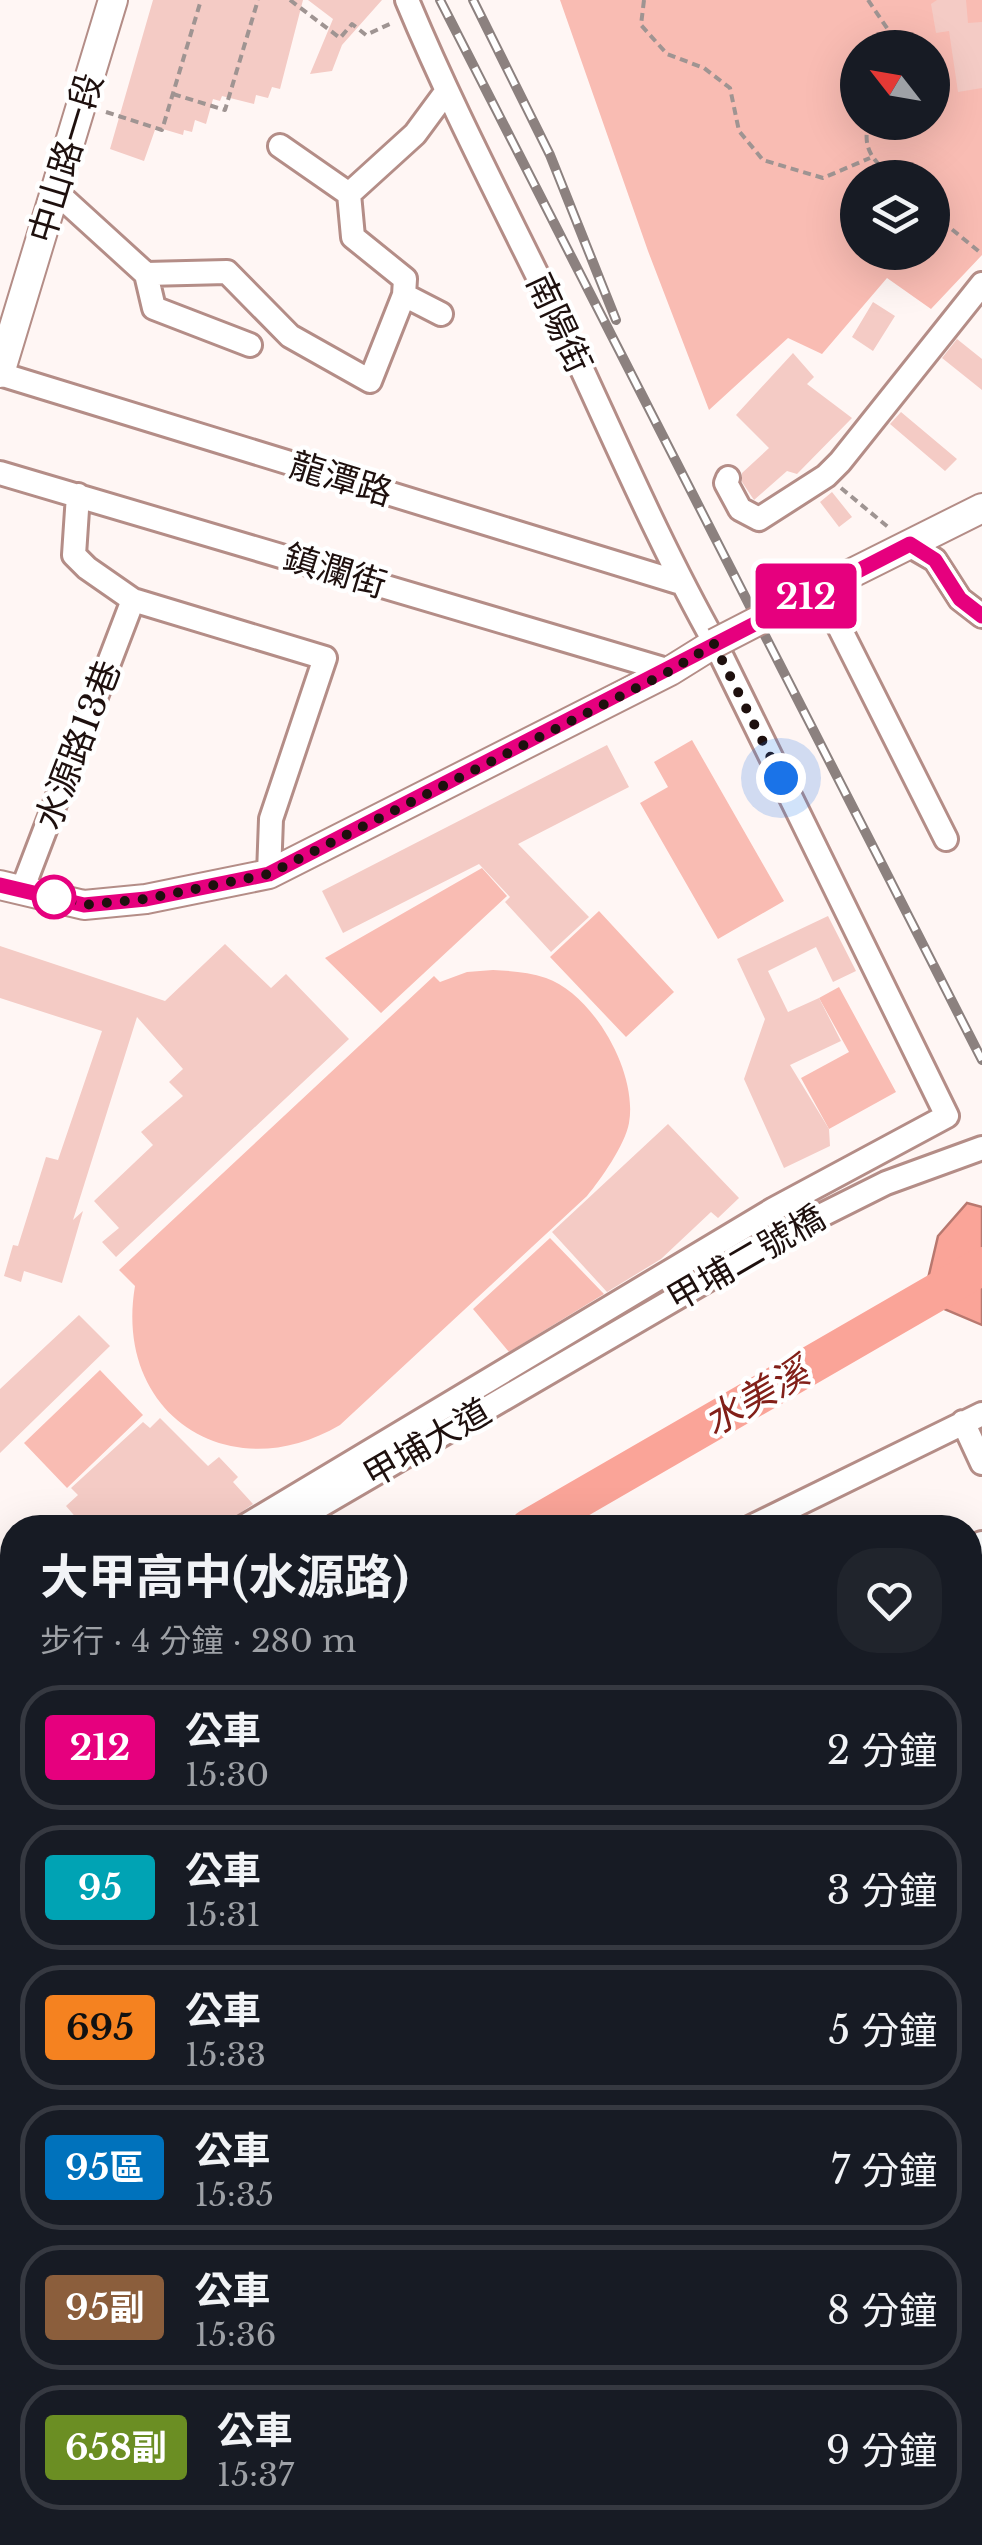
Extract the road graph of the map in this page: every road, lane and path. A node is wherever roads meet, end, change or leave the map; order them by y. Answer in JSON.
{"nodes":[{"id":1,"x":113,"y":0,"type":"edge"},
{"id":2,"x":201,"y":0,"type":"edge"},
{"id":3,"x":258,"y":0,"type":"edge"},
{"id":4,"x":290,"y":0,"type":"edge"},
{"id":5,"x":644,"y":0,"type":"edge"},
{"id":6,"x":868,"y":0,"type":"edge"},
{"id":7,"x":410,"y":7,"type":"edge"},
{"id":8,"x":890,"y":30,"type":"edge"},
{"id":9,"x":446,"y":92,"type":"junction"},
{"id":10,"x":173,"y":94,"type":"junction"},
{"id":11,"x":82,"y":105,"type":"junction"},
{"id":12,"x":867,"y":140,"type":"edge"},
{"id":13,"x":280,"y":146,"type":"dead end"},
{"id":14,"x":870,"y":158,"type":"joint"},
{"id":15,"x":56,"y":192,"type":"junction"},
{"id":16,"x":349,"y":194,"type":"junction"},
{"id":17,"x":950,"y":228,"type":"edge"},
{"id":18,"x":982,"y":254,"type":"edge"},
{"id":19,"x":146,"y":274,"type":"junction"},
{"id":20,"x":982,"y":284,"type":"edge"},
{"id":21,"x":404,"y":294,"type":"junction"},
{"id":22,"x":441,"y":314,"type":"dead end"},
{"id":23,"x":250,"y":345,"type":"dead end"},
{"id":24,"x":0,"y":373,"type":"edge"},
{"id":25,"x":0,"y":473,"type":"edge"},
{"id":26,"x":826,"y":476,"type":"junction"},
{"id":27,"x":728,"y":478,"type":"dead end"},
{"id":28,"x":78,"y":496,"type":"junction"},
{"id":29,"x":982,"y":508,"type":"edge"},
{"id":30,"x":910,"y":544,"type":"junction"},
{"id":31,"x":681,"y":584,"type":"junction"},
{"id":32,"x":811,"y":594,"type":"junction"},
{"id":33,"x":133,"y":600,"type":"junction"},
{"id":34,"x":982,"y":616,"type":"edge"},
{"id":35,"x":714,"y":644,"type":"junction"},
{"id":36,"x":670,"y":671,"type":"junction"},
{"id":37,"x":946,"y":838,"type":"dead end"},
{"id":38,"x":269,"y":874,"type":"junction"},
{"id":39,"x":11,"y":887,"type":"edge"},
{"id":40,"x":982,"y":1148,"type":"edge"},
{"id":41,"x":520,"y":1388,"type":"joint"},
{"id":42,"x":973,"y":1418,"type":"edge"},
{"id":43,"x":982,"y":1463,"type":"edge"},
{"id":44,"x":264,"y":1515,"type":"edge"},
{"id":45,"x":304,"y":1515,"type":"edge"},
{"id":46,"x":775,"y":1515,"type":"edge"}],
"edges":[{"from":1,"to":11,"type":"main road","name":"中山路一段"},
{"from":2,"to":10,"type":"path"},
{"from":3,"to":10,"type":"path"},
{"from":4,"to":7,"type":"path"},
{"from":5,"to":14,"type":"path"},
{"from":6,"to":8,"type":"path"},
{"from":7,"to":9,"type":"street","name":"南陽街"},
{"from":9,"to":16,"type":"street"},
{"from":9,"to":31,"type":"street","name":"南陽街"},
{"from":10,"to":11,"type":"path"},
{"from":11,"to":15,"type":"main road","name":"中山路一段"},
{"from":12,"to":14,"type":"path"},
{"from":13,"to":16,"type":"street"},
{"from":15,"to":19,"type":"street"},
{"from":15,"to":24,"type":"main road","name":"中山路一段"},
{"from":16,"to":21,"type":"street"},
{"from":17,"to":18,"type":"path"},
{"from":19,"to":21,"type":"street"},
{"from":19,"to":23,"type":"street"},
{"from":20,"to":26,"type":"street"},
{"from":21,"to":22,"type":"street"},
{"from":24,"to":31,"type":"street","name":"龍潭路"},
{"from":25,"to":28,"type":"street","name":"鎮瀾街"},
{"from":26,"to":27,"type":"street"},
{"from":26,"to":30,"type":"path"},
{"from":28,"to":33,"type":"street"},
{"from":28,"to":36,"type":"street","name":"鎮瀾街"},
{"from":29,"to":30,"type":"main road"},
{"from":30,"to":32,"type":"main road"},
{"from":30,"to":34,"type":"street"},
{"from":31,"to":35,"type":"street","name":"南陽街"},
{"from":32,"to":35,"type":"main road","bridge":true},
{"from":32,"to":37,"type":"street"},
{"from":33,"to":38,"type":"street"},
{"from":33,"to":39,"type":"street","name":"水源路13巷"},
{"from":35,"to":36,"type":"main road"},
{"from":35,"to":44,"type":"street","name":"南陽街"},
{"from":36,"to":38,"type":"main road"},
{"from":38,"to":39,"type":"main road"},
{"from":40,"to":41,"type":"street","name":"甲埔二號橋"},
{"from":41,"to":45,"type":"street","name":"甲埔大道"},
{"from":42,"to":43,"type":"street"},
{"from":42,"to":46,"type":"street"}]}
